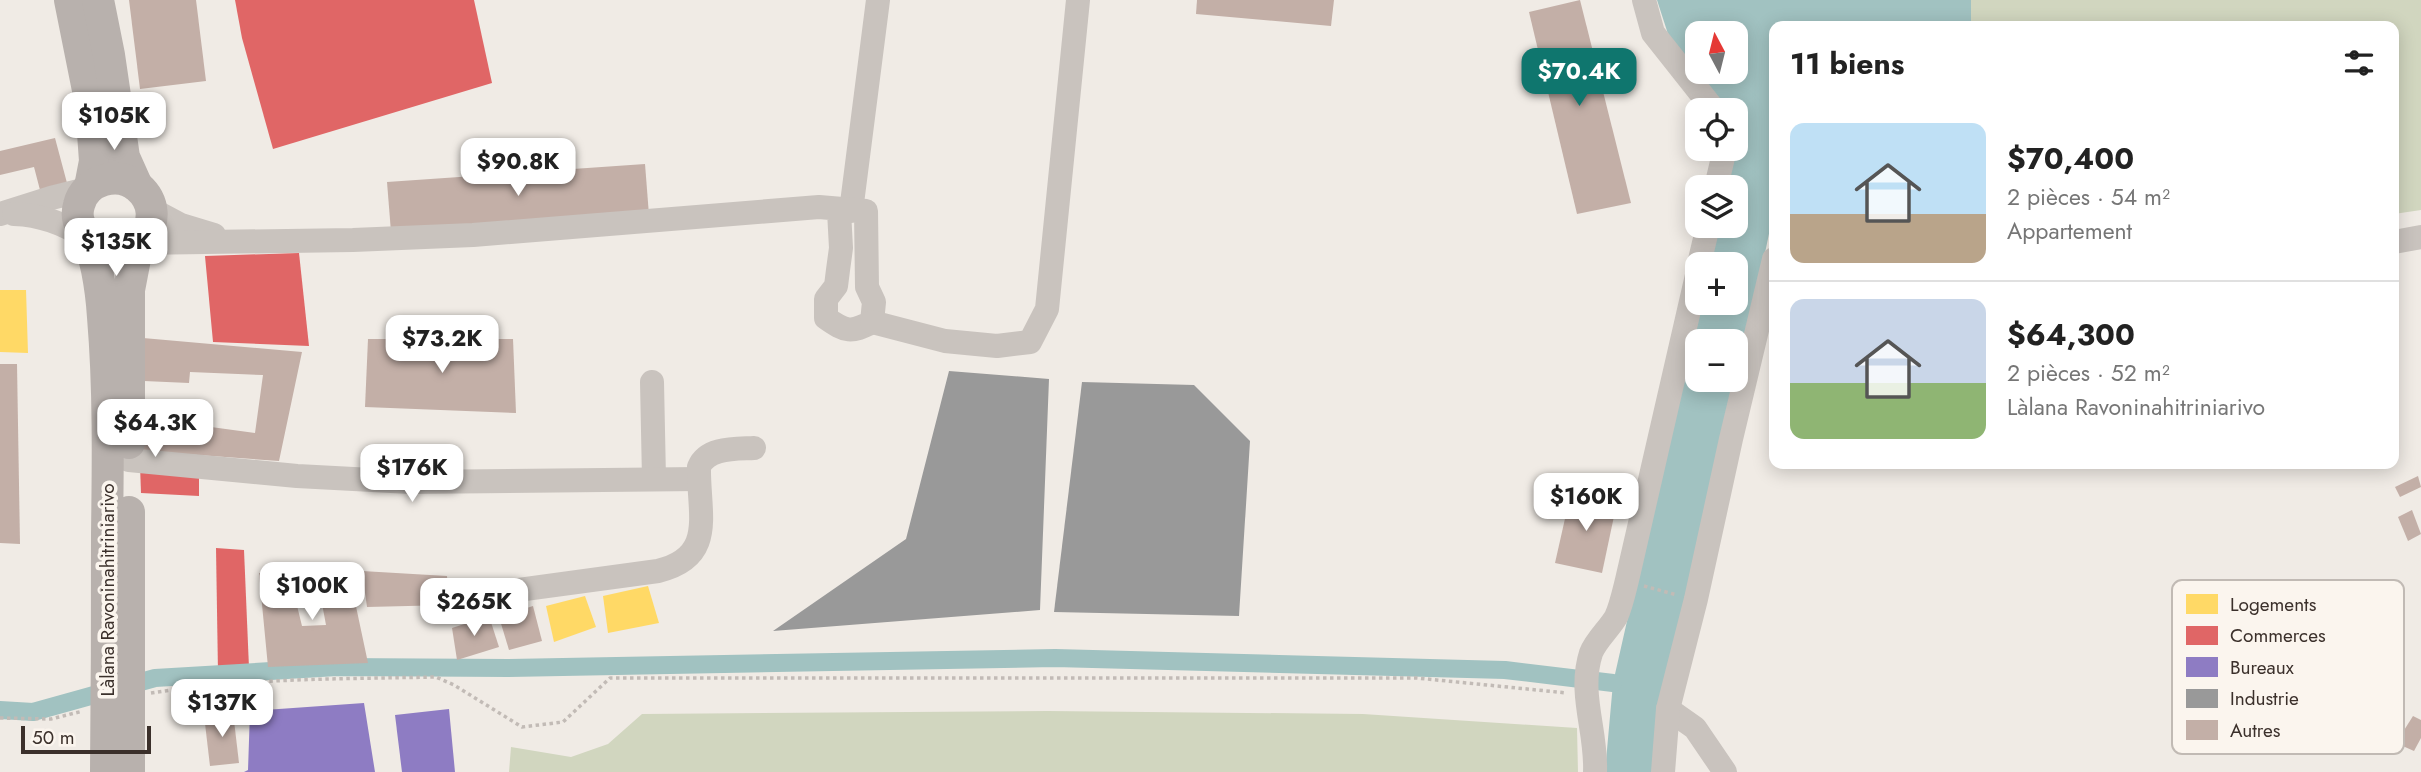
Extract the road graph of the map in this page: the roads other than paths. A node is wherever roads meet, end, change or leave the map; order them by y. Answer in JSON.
{"nodes":[{"id":1,"x":70,"y":0,"type":"edge"},
{"id":2,"x":98,"y":0,"type":"edge"},
{"id":3,"x":878,"y":0,"type":"edge"},
{"id":4,"x":1079,"y":0,"type":"edge"},
{"id":5,"x":1644,"y":0,"type":"edge"},
{"id":6,"x":1704,"y":98,"type":"edge"},
{"id":7,"x":89,"y":188,"type":"junction"},
{"id":8,"x":144,"y":197,"type":"junction"},
{"id":9,"x":845,"y":211,"type":"junction"},
{"id":10,"x":1,"y":214,"type":"edge"},
{"id":11,"x":2421,"y":237,"type":"edge"},
{"id":12,"x":87,"y":240,"type":"junction"},
{"id":13,"x":235,"y":240,"type":"junction"},
{"id":14,"x":2399,"y":241,"type":"edge"},
{"id":15,"x":138,"y":243,"type":"junction"},
{"id":16,"x":1769,"y":280,"type":"edge"},
{"id":17,"x":1688,"y":315,"type":"edge"},
{"id":18,"x":872,"y":322,"type":"junction"},
{"id":19,"x":652,"y":382,"type":"dead end"},
{"id":20,"x":754,"y":448,"type":"dead end"},
{"id":21,"x":129,"y":460,"type":"junction"},
{"id":22,"x":654,"y":479,"type":"junction"},
{"id":23,"x":699,"y":479,"type":"junction"},
{"id":24,"x":481,"y":595,"type":"dead end"},
{"id":25,"x":118,"y":686,"type":"junction"},
{"id":26,"x":1668,"y":709,"type":"junction"},
{"id":27,"x":106,"y":772,"type":"edge"},
{"id":28,"x":129,"y":772,"type":"edge"},
{"id":29,"x":1595,"y":772,"type":"edge"},
{"id":30,"x":1663,"y":772,"type":"edge"},
{"id":31,"x":1725,"y":772,"type":"edge"}],
"edges":[{"from":1,"to":7,"type":"main road","name":"Làlana Ravoninahitriniarivo"},
{"from":2,"to":8,"type":"main road"},
{"from":3,"to":9,"type":"street"},
{"from":4,"to":18,"type":"street"},
{"from":5,"to":6,"type":"street"},
{"from":7,"to":8,"type":"main road"},
{"from":7,"to":10,"type":"street"},
{"from":7,"to":12,"type":"main road","name":"Làlana Ravoninahitriniarivo"},
{"from":8,"to":13,"type":"street"},
{"from":8,"to":15,"type":"main road","name":"Làlana Ravoninahitriniarivo"},
{"from":9,"to":13,"type":"street"},
{"from":9,"to":18,"type":"street"},
{"from":9,"to":18,"type":"street"},
{"from":10,"to":12,"type":"street"},
{"from":11,"to":14,"type":"street"},
{"from":12,"to":15,"type":"main road"},
{"from":12,"to":25,"type":"main road","name":"Làlana Ravoninahitriniarivo"},
{"from":13,"to":15,"type":"street"},
{"from":15,"to":21,"type":"main road","name":"Làlana Ravoninahitriniarivo"},
{"from":16,"to":26,"type":"street"},
{"from":17,"to":29,"type":"street"},
{"from":19,"to":22,"type":"street"},
{"from":20,"to":23,"type":"street"},
{"from":21,"to":22,"type":"street"},
{"from":21,"to":25,"type":"main road","name":"Làlana Ravoninahitriniarivo"},
{"from":22,"to":23,"type":"street"},
{"from":23,"to":24,"type":"street"},
{"from":25,"to":27,"type":"main road","name":"Làlana Ravoninahitriniarivo"},
{"from":25,"to":28,"type":"main road"},
{"from":26,"to":30,"type":"street"},
{"from":26,"to":31,"type":"street"}]}
